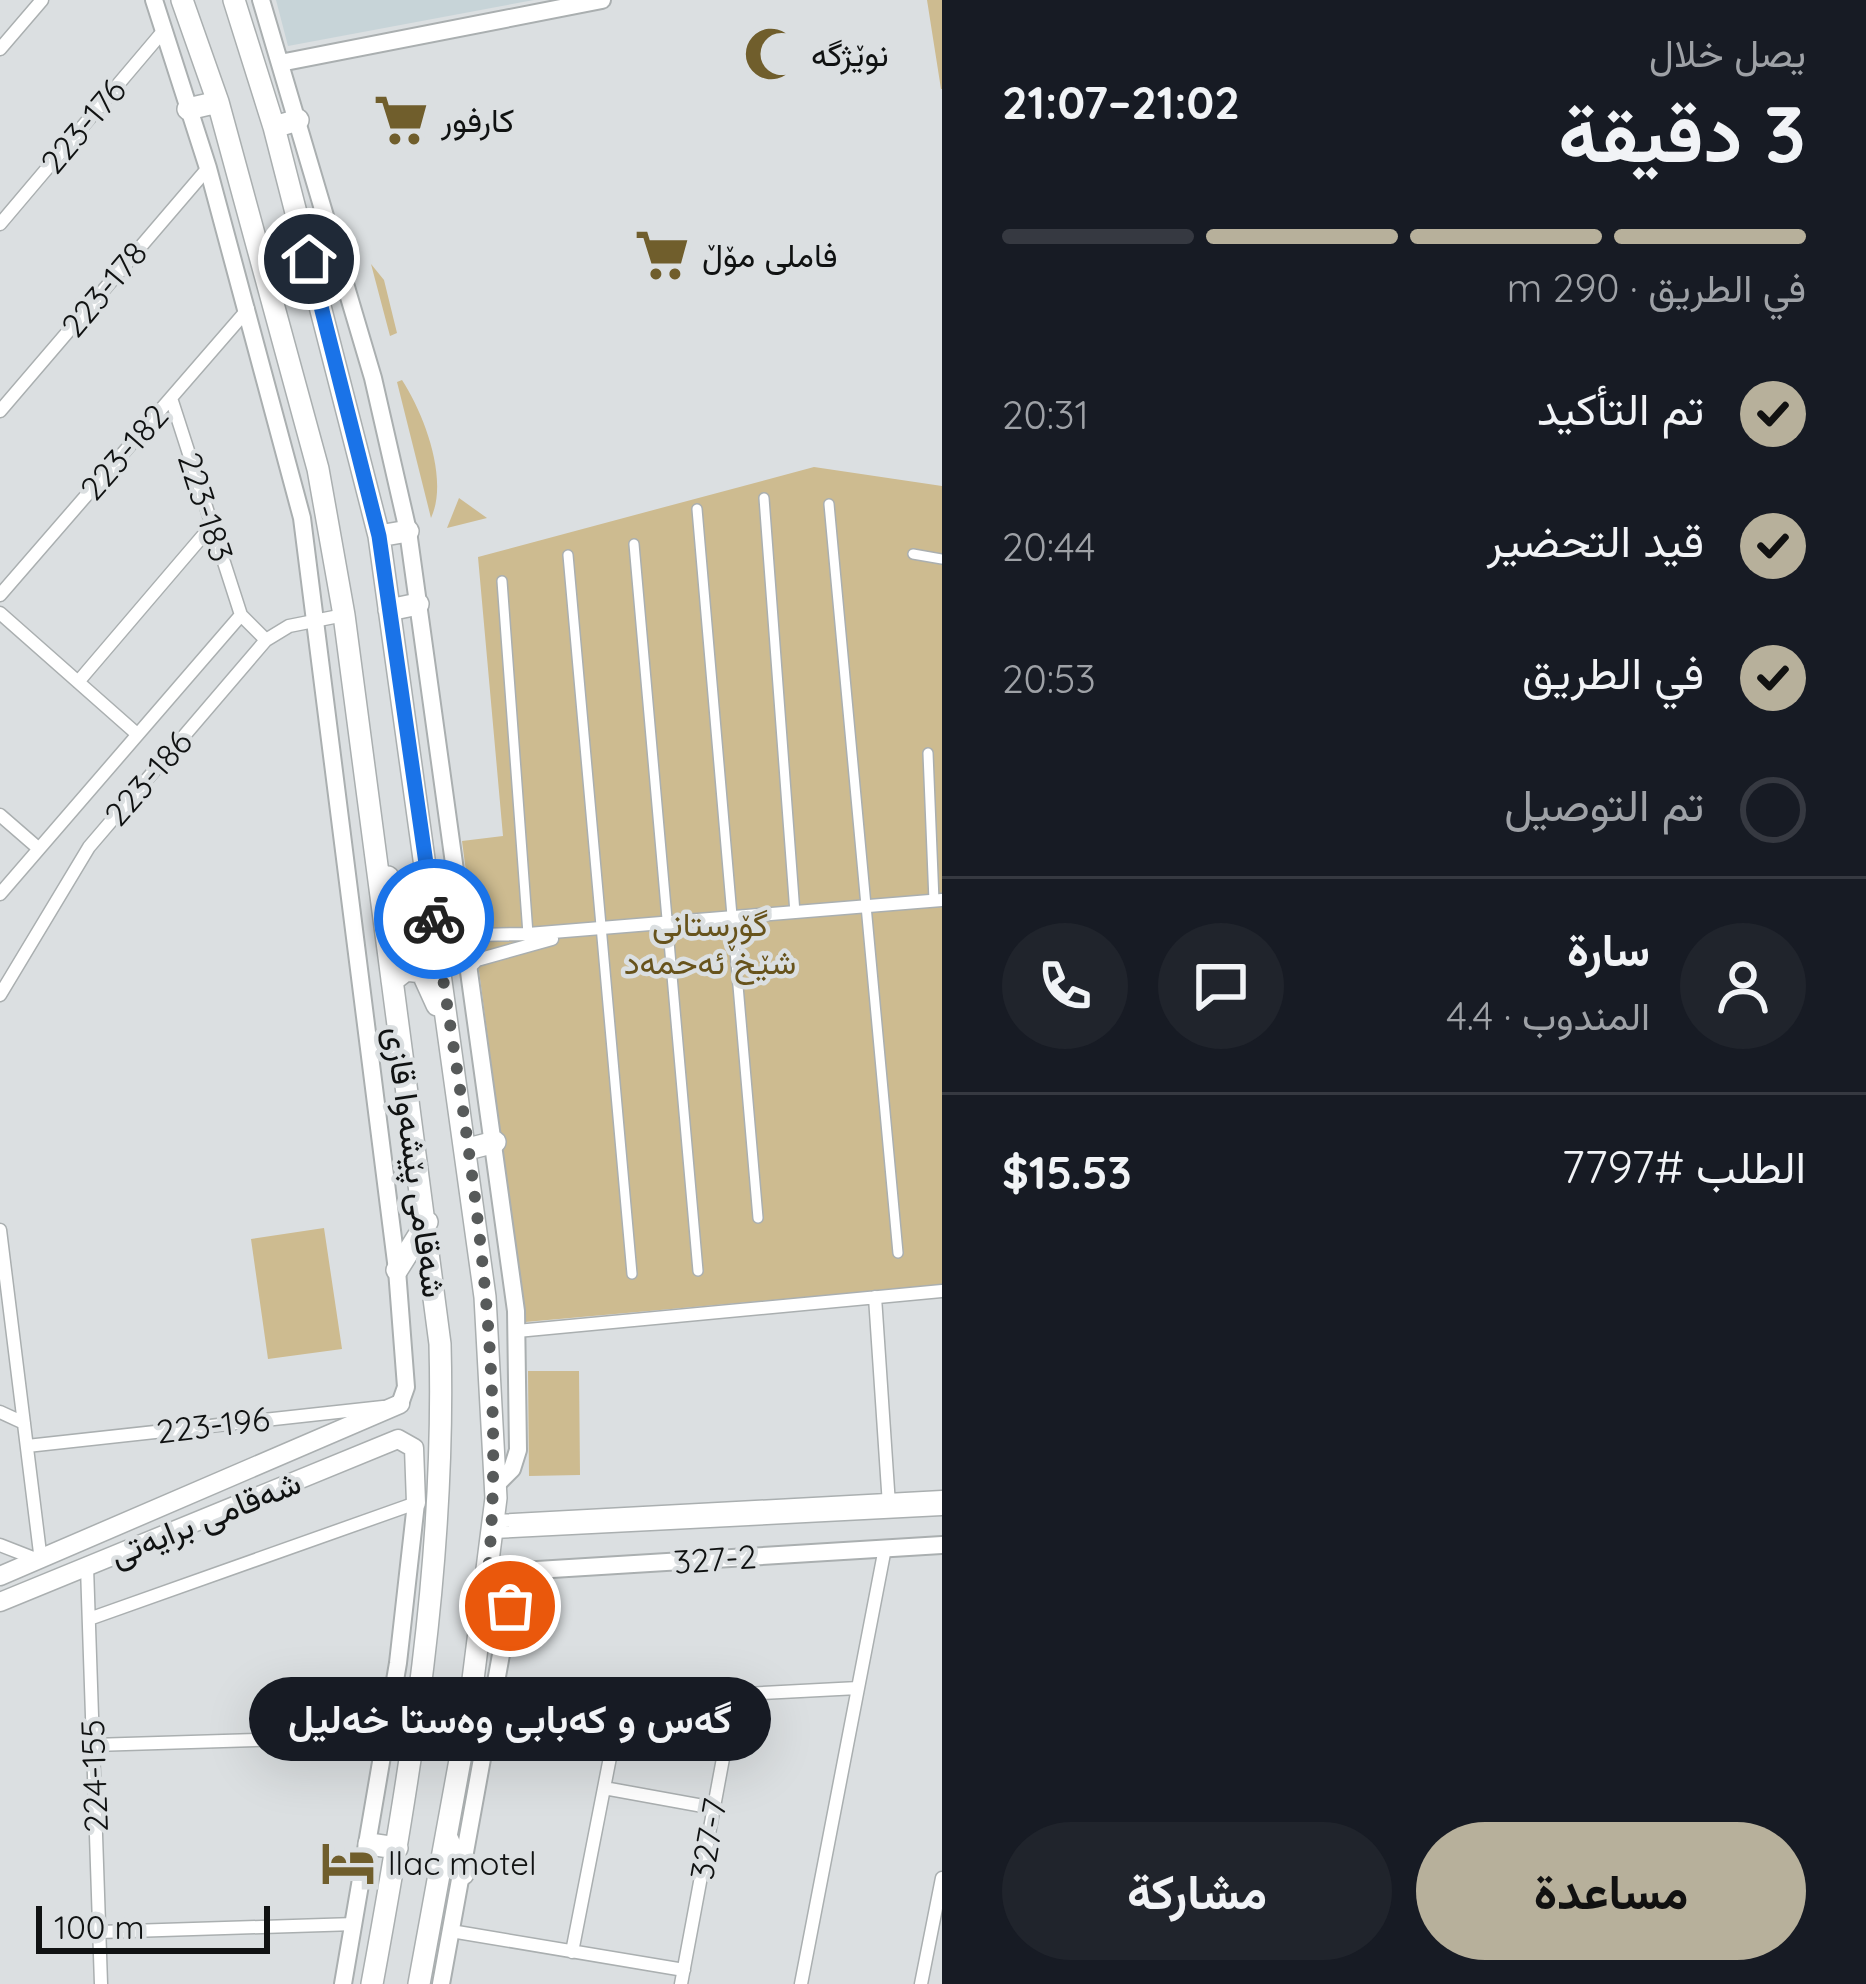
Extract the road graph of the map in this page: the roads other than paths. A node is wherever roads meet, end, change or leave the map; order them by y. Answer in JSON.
{"nodes":[{"id":1,"x":42,"y":0,"type":"edge"},
{"id":2,"x":154,"y":0,"type":"edge"},
{"id":3,"x":182,"y":0,"type":"edge"},
{"id":4,"x":234,"y":0,"type":"edge"},
{"id":5,"x":261,"y":0,"type":"edge"},
{"id":6,"x":602,"y":0,"type":"edge"},
{"id":7,"x":165,"y":29,"type":"junction"},
{"id":8,"x":0,"y":50,"type":"edge"},
{"id":9,"x":280,"y":63,"type":"junction"},
{"id":10,"x":218,"y":102,"type":"junction"},
{"id":11,"x":188,"y":110,"type":"junction"},
{"id":12,"x":298,"y":120,"type":"junction"},
{"id":13,"x":274,"y":127,"type":"junction"},
{"id":14,"x":208,"y":168,"type":"junction"},
{"id":15,"x":0,"y":224,"type":"edge"},
{"id":16,"x":248,"y":309,"type":"junction"},
{"id":17,"x":171,"y":398,"type":"junction"},
{"id":18,"x":0,"y":411,"type":"edge"},
{"id":19,"x":764,"y":498,"type":"dead end"},
{"id":20,"x":829,"y":504,"type":"dead end"},
{"id":21,"x":697,"y":509,"type":"dead end"},
{"id":22,"x":212,"y":525,"type":"junction"},
{"id":23,"x":408,"y":532,"type":"junction"},
{"id":24,"x":379,"y":536,"type":"junction"},
{"id":25,"x":634,"y":544,"type":"dead end"},
{"id":26,"x":913,"y":554,"type":"dead end"},
{"id":27,"x":568,"y":555,"type":"dead end"},
{"id":28,"x":942,"y":559,"type":"edge"},
{"id":29,"x":502,"y":581,"type":"dead end"},
{"id":30,"x":0,"y":595,"type":"edge"},
{"id":31,"x":418,"y":604,"type":"junction"},
{"id":32,"x":389,"y":610,"type":"junction"},
{"id":33,"x":0,"y":613,"type":"edge"},
{"id":34,"x":241,"y":615,"type":"junction"},
{"id":35,"x":344,"y":616,"type":"junction"},
{"id":36,"x":317,"y":618,"type":"junction"},
{"id":37,"x":266,"y":640,"type":"junction"},
{"id":38,"x":78,"y":682,"type":"junction"},
{"id":39,"x":137,"y":734,"type":"junction"},
{"id":40,"x":928,"y":752,"type":"dead end"},
{"id":41,"x":0,"y":815,"type":"edge"},
{"id":42,"x":370,"y":819,"type":"junction"},
{"id":43,"x":38,"y":848,"type":"junction"},
{"id":44,"x":0,"y":894,"type":"edge"},
{"id":45,"x":938,"y":900,"type":"edge"},
{"id":46,"x":432,"y":907,"type":"junction"},
{"id":47,"x":866,"y":907,"type":"junction"},
{"id":48,"x":795,"y":913,"type":"junction"},
{"id":49,"x":729,"y":918,"type":"junction"},
{"id":50,"x":461,"y":923,"type":"junction"},
{"id":51,"x":663,"y":924,"type":"junction"},
{"id":52,"x":600,"y":929,"type":"junction"},
{"id":53,"x":528,"y":934,"type":"junction"},
{"id":54,"x":468,"y":969,"type":"junction"},
{"id":55,"x":392,"y":981,"type":"junction"},
{"id":56,"x":0,"y":995,"type":"edge"},
{"id":57,"x":453,"y":1051,"type":"junction"},
{"id":58,"x":495,"y":1142,"type":"junction"},
{"id":59,"x":468,"y":1149,"type":"junction"},
{"id":60,"x":758,"y":1218,"type":"dead end"},
{"id":61,"x":427,"y":1222,"type":"junction"},
{"id":62,"x":0,"y":1230,"type":"edge"},
{"id":63,"x":898,"y":1252,"type":"dead end"},
{"id":64,"x":397,"y":1270,"type":"junction"},
{"id":65,"x":698,"y":1271,"type":"dead end"},
{"id":66,"x":632,"y":1274,"type":"dead end"},
{"id":67,"x":4,"y":1290,"type":"edge"},
{"id":68,"x":942,"y":1291,"type":"edge"},
{"id":69,"x":875,"y":1297,"type":"junction"},
{"id":70,"x":517,"y":1330,"type":"junction"},
{"id":71,"x":400,"y":1405,"type":"junction"},
{"id":72,"x":0,"y":1412,"type":"edge"},
{"id":73,"x":24,"y":1423,"type":"junction"},
{"id":74,"x":27,"y":1446,"type":"junction"},
{"id":75,"x":496,"y":1486,"type":"junction"},
{"id":76,"x":942,"y":1497,"type":"edge"},
{"id":77,"x":416,"y":1503,"type":"junction"},
{"id":78,"x":440,"y":1506,"type":"junction"},
{"id":79,"x":889,"y":1506,"type":"junction"},
{"id":80,"x":164,"y":1508,"type":"junction"},
{"id":81,"x":942,"y":1509,"type":"edge"},
{"id":82,"x":494,"y":1527,"type":"junction"},
{"id":83,"x":177,"y":1530,"type":"junction"},
{"id":84,"x":0,"y":1545,"type":"edge"},
{"id":85,"x":942,"y":1545,"type":"edge"},
{"id":86,"x":884,"y":1548,"type":"junction"},
{"id":87,"x":41,"y":1561,"type":"junction"},
{"id":88,"x":87,"y":1567,"type":"junction"},
{"id":89,"x":515,"y":1572,"type":"junction"},
{"id":90,"x":488,"y":1573,"type":"junction"},
{"id":91,"x":0,"y":1576,"type":"edge"},
{"id":92,"x":0,"y":1602,"type":"edge"},
{"id":93,"x":88,"y":1619,"type":"junction"},
{"id":94,"x":858,"y":1688,"type":"junction"},
{"id":95,"x":735,"y":1694,"type":"junction"},
{"id":96,"x":621,"y":1701,"type":"junction"},
{"id":97,"x":493,"y":1707,"type":"junction"},
{"id":98,"x":387,"y":1736,"type":"junction"},
{"id":99,"x":93,"y":1745,"type":"junction"},
{"id":100,"x":604,"y":1787,"type":"junction"},
{"id":101,"x":714,"y":1808,"type":"junction"},
{"id":102,"x":447,"y":1838,"type":"junction"},
{"id":103,"x":370,"y":1844,"type":"junction"},
{"id":104,"x":397,"y":1848,"type":"junction"},
{"id":105,"x":463,"y":1874,"type":"junction"},
{"id":106,"x":942,"y":1879,"type":"edge"},
{"id":107,"x":355,"y":1924,"type":"junction"},
{"id":108,"x":452,"y":1931,"type":"junction"},
{"id":109,"x":99,"y":1932,"type":"junction"},
{"id":110,"x":572,"y":1952,"type":"junction"},
{"id":111,"x":683,"y":1977,"type":"edge"},
{"id":112,"x":100,"y":1984,"type":"edge"},
{"id":113,"x":343,"y":1984,"type":"edge"},
{"id":114,"x":372,"y":1984,"type":"edge"},
{"id":115,"x":419,"y":1984,"type":"edge"},
{"id":116,"x":441,"y":1984,"type":"edge"},
{"id":117,"x":801,"y":1984,"type":"edge"},
{"id":118,"x":921,"y":1984,"type":"edge"}],
"edges":[{"from":1,"to":8,"type":"street"},
{"from":2,"to":7,"type":"street"},
{"from":3,"to":10,"type":"highway","name":"شەقامی پێشەوا قازی"},
{"from":4,"to":13,"type":"highway","name":"شەقامی پێشەوا قازی"},
{"from":5,"to":9,"type":"street"},
{"from":6,"to":9,"type":"street"},
{"from":7,"to":11,"type":"street"},
{"from":7,"to":15,"type":"street","name":"223-176"},
{"from":9,"to":12,"type":"street"},
{"from":10,"to":11,"type":"highway"},
{"from":10,"to":35,"type":"highway","name":"شەقامی پێشەوا قازی"},
{"from":11,"to":14,"type":"street"},
{"from":12,"to":13,"type":"highway"},
{"from":12,"to":23,"type":"street"},
{"from":13,"to":24,"type":"highway","name":"شەقامی پێشەوا قازی"},
{"from":14,"to":16,"type":"street"},
{"from":14,"to":18,"type":"street","name":"223-178"},
{"from":16,"to":17,"type":"street","name":"223-182"},
{"from":16,"to":36,"type":"street"},
{"from":17,"to":22,"type":"street","name":"223-183"},
{"from":17,"to":30,"type":"street","name":"223-182"},
{"from":19,"to":48,"type":"street"},
{"from":20,"to":47,"type":"street"},
{"from":21,"to":49,"type":"street"},
{"from":22,"to":34,"type":"street","name":"223-183"},
{"from":22,"to":38,"type":"street"},
{"from":23,"to":24,"type":"highway"},
{"from":23,"to":31,"type":"street"},
{"from":24,"to":32,"type":"highway","name":"شەقامی پێشەوا قازی"},
{"from":25,"to":51,"type":"street"},
{"from":26,"to":28,"type":"street"},
{"from":27,"to":52,"type":"street"},
{"from":29,"to":53,"type":"street"},
{"from":31,"to":32,"type":"highway"},
{"from":31,"to":50,"type":"street"},
{"from":32,"to":46,"type":"highway","name":"شەقامی پێشەوا قازی"},
{"from":33,"to":38,"type":"street"},
{"from":34,"to":37,"type":"street"},
{"from":34,"to":39,"type":"street"},
{"from":35,"to":36,"type":"street","name":"223-186"},
{"from":35,"to":42,"type":"highway","name":"شەقامی پێشەوا قازی"},
{"from":36,"to":37,"type":"street","name":"223-186"},
{"from":36,"to":64,"type":"street"},
{"from":37,"to":56,"type":"street","name":"223-186"},
{"from":38,"to":39,"type":"street"},
{"from":39,"to":43,"type":"street"},
{"from":40,"to":45,"type":"street"},
{"from":41,"to":43,"type":"street"},
{"from":42,"to":46,"type":"highway"},
{"from":42,"to":55,"type":"highway","name":"شەقامی پێشەوا قازی"},
{"from":43,"to":44,"type":"street"},
{"from":45,"to":47,"type":"street"},
{"from":46,"to":57,"type":"highway","name":"شەقامی پێشەوا قازی"},
{"from":47,"to":48,"type":"street"},
{"from":47,"to":63,"type":"street"},
{"from":48,"to":49,"type":"street"},
{"from":49,"to":51,"type":"street"},
{"from":49,"to":60,"type":"street"},
{"from":50,"to":53,"type":"street"},
{"from":50,"to":54,"type":"street"},
{"from":51,"to":52,"type":"street"},
{"from":51,"to":65,"type":"street"},
{"from":52,"to":53,"type":"street"},
{"from":52,"to":54,"type":"street"},
{"from":52,"to":66,"type":"street"},
{"from":54,"to":58,"type":"street"},
{"from":55,"to":57,"type":"highway"},
{"from":55,"to":61,"type":"highway","name":"شەقامی پێشەوا قازی"},
{"from":57,"to":59,"type":"highway","name":"شەقامی پێشەوا قازی"},
{"from":58,"to":59,"type":"highway"},
{"from":58,"to":70,"type":"street"},
{"from":59,"to":75,"type":"highway","name":"شەقامی پێشەوا قازی"},
{"from":61,"to":64,"type":"highway"},
{"from":61,"to":78,"type":"highway","name":"شەقامی پێشەوا قازی"},
{"from":62,"to":67,"type":"street"},
{"from":64,"to":71,"type":"street"},
{"from":67,"to":73,"type":"street"},
{"from":68,"to":69,"type":"street"},
{"from":69,"to":70,"type":"street"},
{"from":69,"to":79,"type":"street"},
{"from":70,"to":75,"type":"street"},
{"from":71,"to":74,"type":"street","name":"223-196"},
{"from":71,"to":80,"type":"main road","name":"شەقامی برایەتی"},
{"from":72,"to":73,"type":"street"},
{"from":73,"to":74,"type":"street"},
{"from":74,"to":87,"type":"street"},
{"from":75,"to":82,"type":"highway","name":"شەقامی پێشەوا قازی"},
{"from":76,"to":79,"type":"street"},
{"from":77,"to":78,"type":"highway"},
{"from":77,"to":83,"type":"main road","name":"شەقامی برایەتی"},
{"from":77,"to":93,"type":"street"},
{"from":77,"to":98,"type":"street"},
{"from":78,"to":104,"type":"highway","name":"شەقامی پێشەوا قازی"},
{"from":79,"to":81,"type":"street"},
{"from":79,"to":82,"type":"street"},
{"from":80,"to":83,"type":"main road"},
{"from":80,"to":87,"type":"main road","name":"شەقامی برایەتی"},
{"from":82,"to":90,"type":"highway","name":"شەقامی پێشەوا قازی"},
{"from":83,"to":88,"type":"main road","name":"شەقامی برایەتی"},
{"from":84,"to":87,"type":"street"},
{"from":85,"to":86,"type":"street","name":"327-2"},
{"from":86,"to":89,"type":"street","name":"327-2"},
{"from":86,"to":94,"type":"street"},
{"from":87,"to":91,"type":"main road","name":"شەقامی برایەتی"},
{"from":88,"to":92,"type":"main road","name":"شەقامی برایەتی"},
{"from":88,"to":93,"type":"street","name":"224-155"},
{"from":89,"to":90,"type":"street","name":"327-2"},
{"from":89,"to":97,"type":"street"},
{"from":90,"to":102,"type":"highway","name":"شەقامی پێشەوا قازی"},
{"from":93,"to":99,"type":"street","name":"224-155"},
{"from":94,"to":95,"type":"street"},
{"from":94,"to":117,"type":"street"},
{"from":95,"to":96,"type":"street"},
{"from":95,"to":101,"type":"street","name":"327-7"},
{"from":96,"to":97,"type":"street"},
{"from":96,"to":100,"type":"street"},
{"from":97,"to":105,"type":"street"},
{"from":98,"to":99,"type":"street"},
{"from":98,"to":103,"type":"street"},
{"from":99,"to":109,"type":"street","name":"224-155"},
{"from":100,"to":101,"type":"street"},
{"from":100,"to":110,"type":"street"},
{"from":101,"to":111,"type":"street","name":"327-7"},
{"from":102,"to":105,"type":"highway"},
{"from":102,"to":115,"type":"highway","name":"شەقامی پێشەوا قازی"},
{"from":103,"to":104,"type":"highway"},
{"from":103,"to":107,"type":"street"},
{"from":104,"to":114,"type":"highway","name":"شەقامی پێشەوا قازی"},
{"from":105,"to":108,"type":"street"},
{"from":106,"to":118,"type":"street"},
{"from":107,"to":109,"type":"street"},
{"from":107,"to":113,"type":"street"},
{"from":108,"to":110,"type":"street"},
{"from":108,"to":116,"type":"street"},
{"from":109,"to":112,"type":"street","name":"224-155"},
{"from":110,"to":111,"type":"street"}]}
